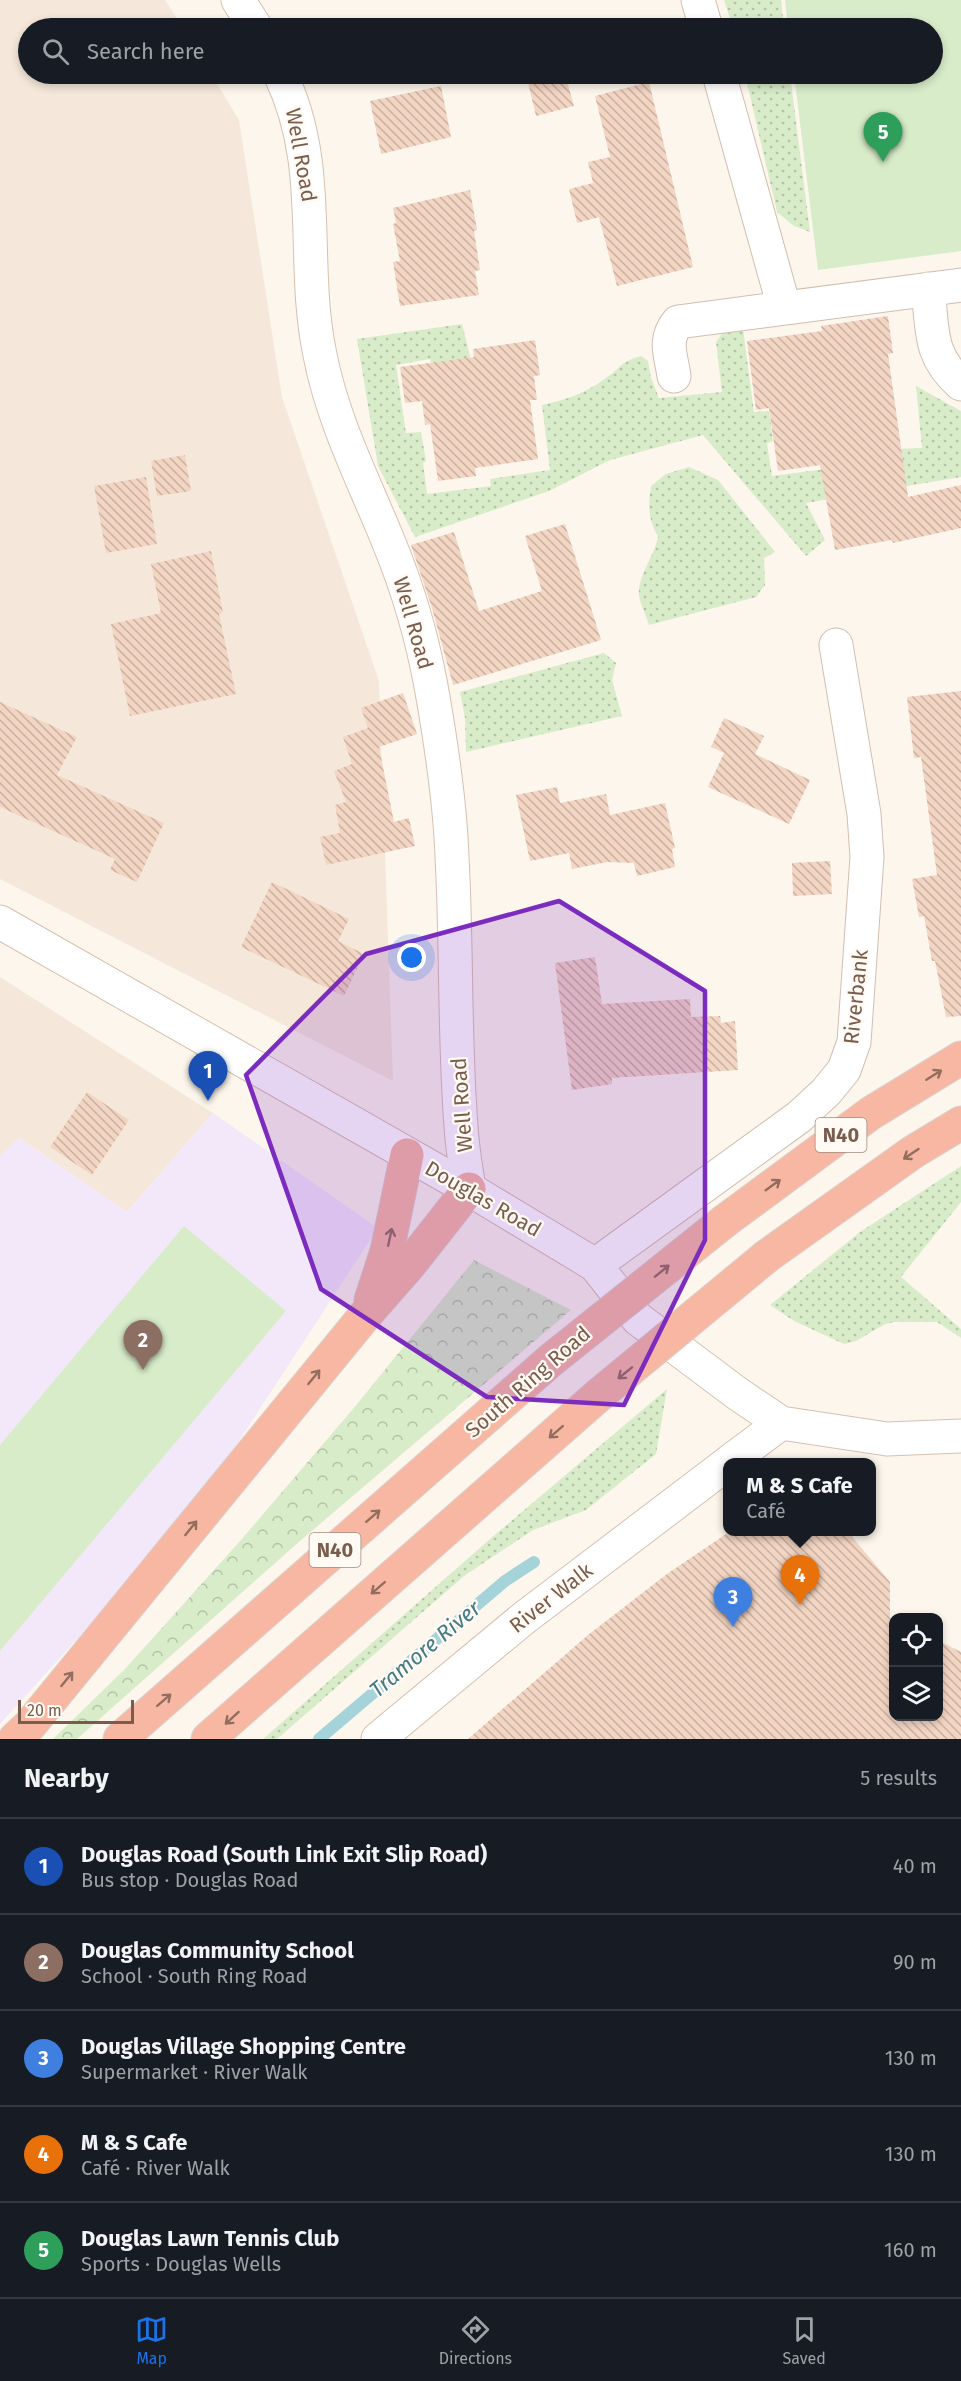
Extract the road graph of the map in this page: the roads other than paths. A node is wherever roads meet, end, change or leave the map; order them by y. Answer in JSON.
{"nodes":[{"id":1,"x":238,"y":0,"type":"edge"},
{"id":2,"x":698,"y":0,"type":"edge"},
{"id":3,"x":250,"y":18,"type":"edge"},
{"id":4,"x":703,"y":18,"type":"edge"},
{"id":5,"x":284,"y":84,"type":"edge"},
{"id":6,"x":722,"y":84,"type":"edge"},
{"id":7,"x":961,"y":285,"type":"edge"},
{"id":8,"x":928,"y":289,"type":"junction"},
{"id":9,"x":780,"y":295,"type":"junction"},
{"id":10,"x":674,"y":376,"type":"dead end"},
{"id":11,"x":961,"y":384,"type":"edge"},
{"id":12,"x":837,"y":645,"type":"dead end"},
{"id":13,"x":0,"y":922,"type":"edge"},
{"id":14,"x":961,"y":1058,"type":"edge"},
{"id":15,"x":961,"y":1123,"type":"edge"},
{"id":16,"x":407,"y":1155,"type":"junction"},
{"id":17,"x":469,"y":1189,"type":"junction"},
{"id":18,"x":595,"y":1265,"type":"junction"},
{"id":19,"x":367,"y":1313,"type":"junction"},
{"id":20,"x":781,"y":1423,"type":"junction"},
{"id":21,"x":961,"y":1436,"type":"edge"},
{"id":22,"x":736,"y":1458,"type":"edge"},
{"id":23,"x":723,"y":1468,"type":"edge"},
{"id":24,"x":15,"y":1739,"type":"edge"},
{"id":25,"x":120,"y":1739,"type":"edge"},
{"id":26,"x":208,"y":1739,"type":"edge"},
{"id":27,"x":378,"y":1739,"type":"edge"}],
"edges":[{"from":1,"to":3,"type":"main road"},
{"from":2,"to":4,"type":"main road"},
{"from":5,"to":17,"type":"main road","name":"Well Road"},
{"from":6,"to":9,"type":"main road"},
{"from":7,"to":8,"type":"main road"},
{"from":8,"to":9,"type":"main road"},
{"from":8,"to":11,"type":"main road"},
{"from":9,"to":10,"type":"main road"},
{"from":12,"to":18,"type":"main road","name":"Riverbank"},
{"from":13,"to":16,"type":"main road","name":"Douglas Road"},
{"from":25,"to":14,"type":"highway","name":"South Ring Road","number":"N40","one_way":true,"bridge":true},
{"from":15,"to":26,"type":"highway","number":"N40","one_way":true,"bridge":true},
{"from":16,"to":17,"type":"main road","name":"Douglas Road"},
{"from":19,"to":16,"type":"highway","one_way":true},
{"from":17,"to":18,"type":"main road","name":"Douglas Road"},
{"from":17,"to":19,"type":"highway"},
{"from":18,"to":20,"type":"main road","name":"Douglas Road"},
{"from":24,"to":19,"type":"highway","one_way":true},
{"from":20,"to":21,"type":"main road","name":"Douglas Road"},
{"from":20,"to":22,"type":"main road","name":"River Walk"},
{"from":23,"to":27,"type":"main road","name":"River Walk"}]}
